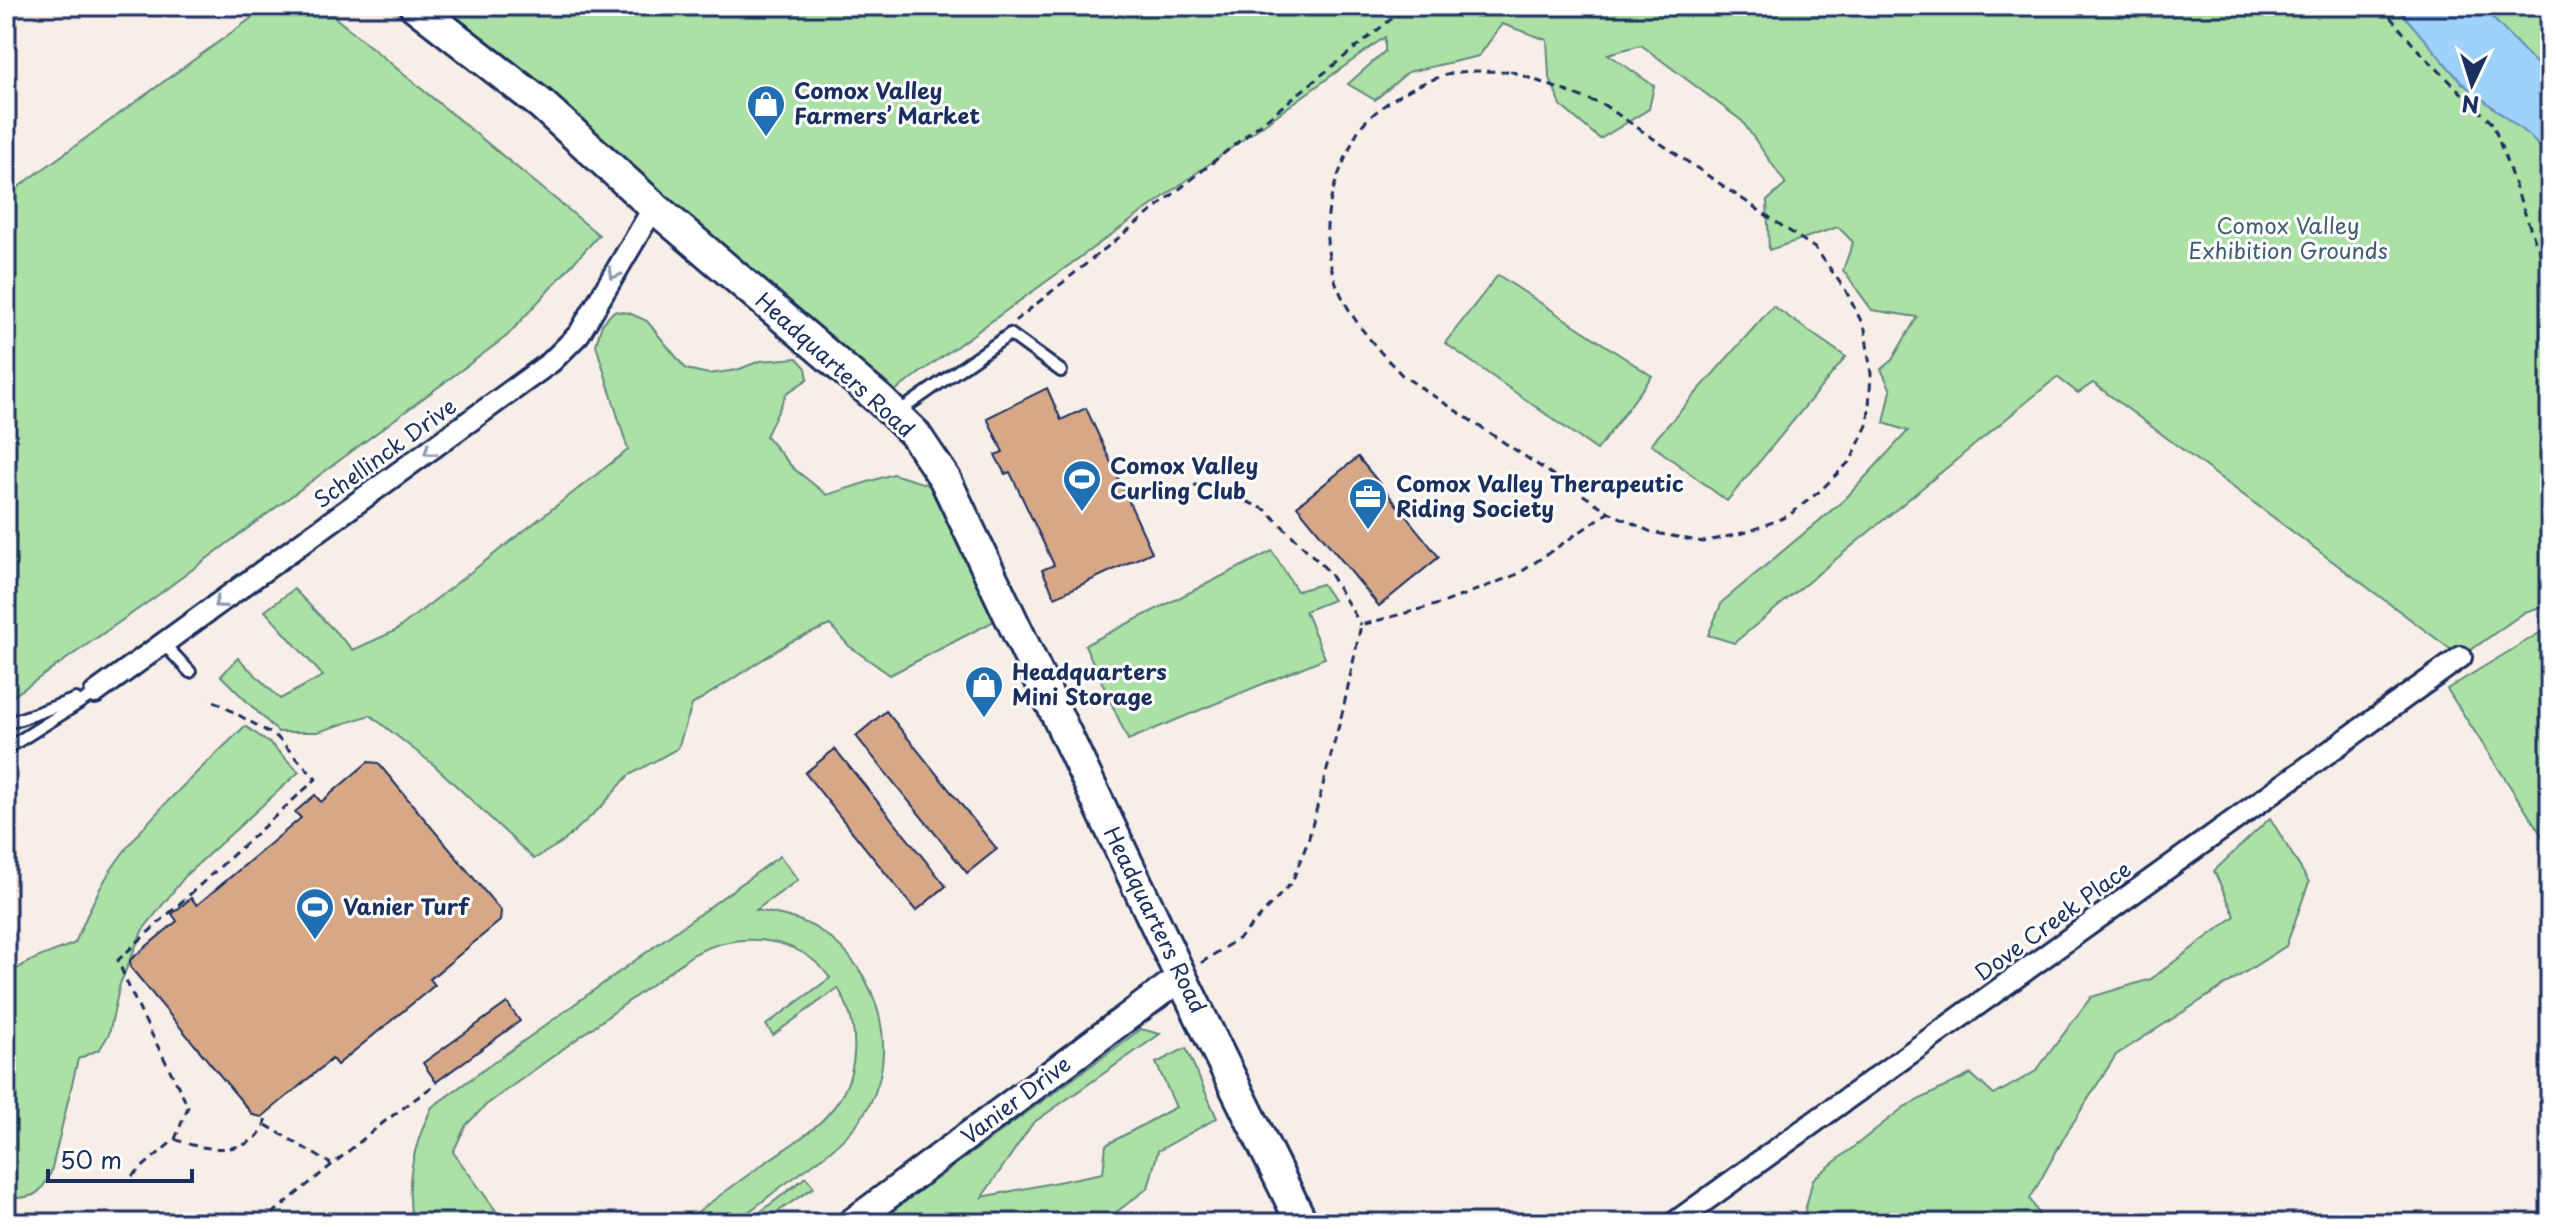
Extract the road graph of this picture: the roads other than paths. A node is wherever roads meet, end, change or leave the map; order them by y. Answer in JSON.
{"nodes":[{"id":1,"x":415,"y":6,"type":"edge"},
{"id":2,"x":654,"y":207,"type":"junction"},
{"id":3,"x":1061,"y":371,"type":"dead end"},
{"id":4,"x":895,"y":414,"type":"junction"},
{"id":5,"x":163,"y":643,"type":"junction"},
{"id":6,"x":2461,"y":657,"type":"dead end"},
{"id":7,"x":190,"y":672,"type":"dead end"},
{"id":8,"x":95,"y":693,"type":"junction"},
{"id":9,"x":6,"y":720,"type":"edge"},
{"id":10,"x":6,"y":749,"type":"edge"},
{"id":11,"x":1181,"y":977,"type":"junction"},
{"id":12,"x":851,"y":1223,"type":"edge"},
{"id":13,"x":1302,"y":1223,"type":"edge"},
{"id":14,"x":1674,"y":1223,"type":"edge"}],
"edges":[{"from":1,"to":2,"type":"main road","name":"Headquarters Road"},
{"from":2,"to":4,"type":"main road","name":"Headquarters Road"},
{"from":2,"to":5,"type":"street","name":"Schellinck Drive","one_way":true},
{"from":3,"to":4,"type":"lane"},
{"from":4,"to":11,"type":"main road","name":"Headquarters Road"},
{"from":5,"to":7,"type":"lane"},
{"from":5,"to":8,"type":"street","name":"Schellinck Drive"},
{"from":6,"to":14,"type":"street","name":"Dove Creek Place"},
{"from":8,"to":9,"type":"lane"},
{"from":8,"to":10,"type":"lane"},
{"from":11,"to":12,"type":"street","name":"Vanier Drive"},
{"from":11,"to":13,"type":"main road","name":"Headquarters Road"}]}
